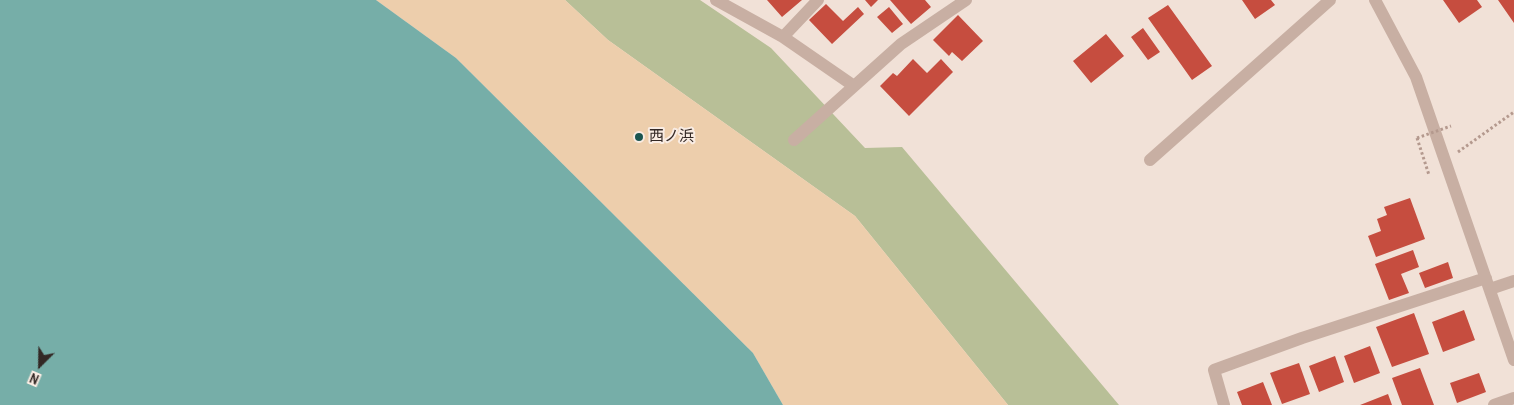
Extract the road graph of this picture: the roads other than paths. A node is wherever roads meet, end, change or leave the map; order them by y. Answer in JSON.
{"nodes":[{"id":1,"x":716,"y":0,"type":"edge"},
{"id":2,"x":818,"y":0,"type":"edge"},
{"id":3,"x":966,"y":0,"type":"edge"},
{"id":4,"x":1330,"y":0,"type":"edge"},
{"id":5,"x":1375,"y":0,"type":"edge"},
{"id":6,"x":783,"y":37,"type":"junction"},
{"id":7,"x":854,"y":86,"type":"junction"},
{"id":8,"x":794,"y":140,"type":"dead end"},
{"id":9,"x":1150,"y":160,"type":"dead end"},
{"id":10,"x":1514,"y":281,"type":"edge"},
{"id":11,"x":1488,"y":284,"type":"junction"},
{"id":12,"x":1514,"y":360,"type":"edge"},
{"id":13,"x":1514,"y":398,"type":"edge"},
{"id":14,"x":1224,"y":405,"type":"edge"},
{"id":15,"x":1494,"y":405,"type":"edge"}],
"edges":[{"from":1,"to":6,"type":"street"},
{"from":2,"to":6,"type":"street"},
{"from":3,"to":7,"type":"street"},
{"from":4,"to":9,"type":"street"},
{"from":5,"to":11,"type":"street"},
{"from":6,"to":7,"type":"street"},
{"from":7,"to":8,"type":"street"},
{"from":10,"to":11,"type":"street"},
{"from":11,"to":12,"type":"street"},
{"from":11,"to":14,"type":"street"},
{"from":13,"to":15,"type":"street"}]}
